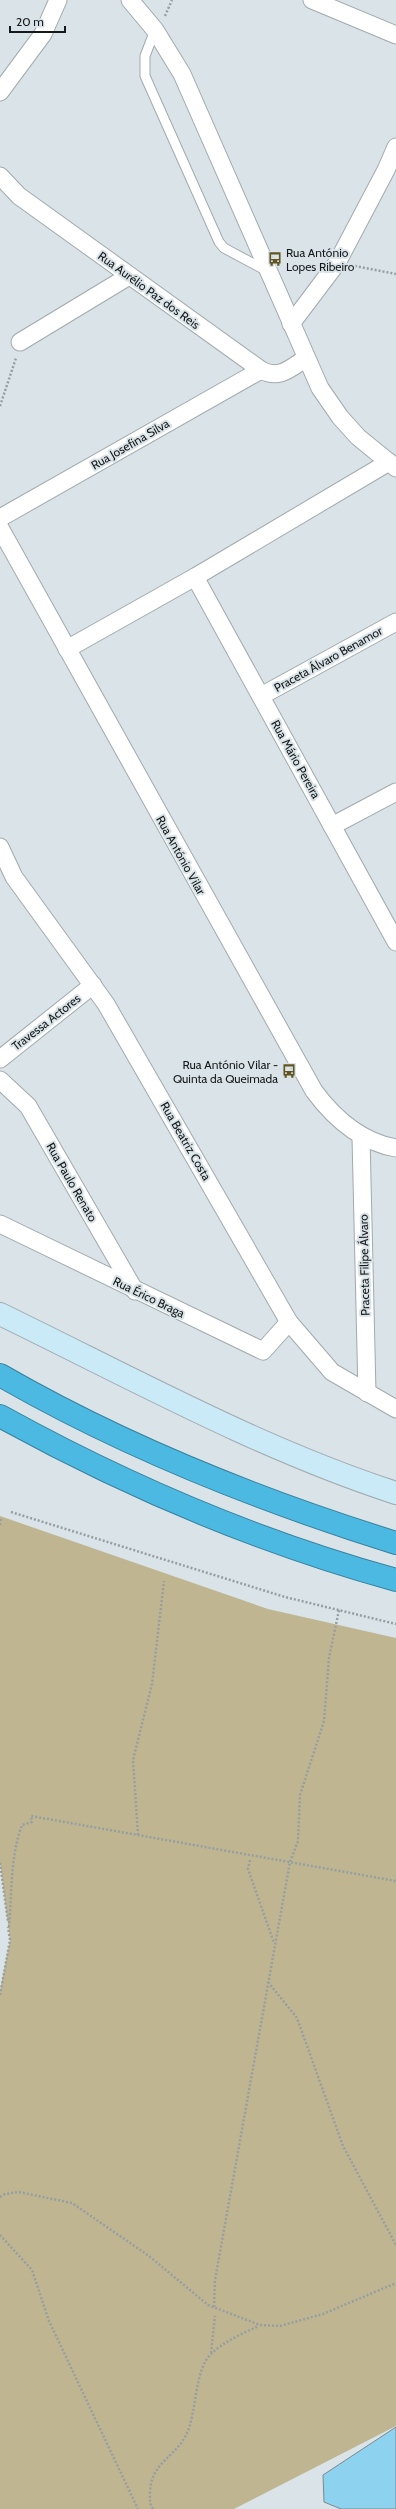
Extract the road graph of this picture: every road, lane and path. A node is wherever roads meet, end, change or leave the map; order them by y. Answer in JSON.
{"nodes":[{"id":1,"x":58,"y":0,"type":"edge"},
{"id":2,"x":130,"y":0,"type":"edge"},
{"id":3,"x":312,"y":0,"type":"edge"},
{"id":4,"x":155,"y":30,"type":"junction"},
{"id":5,"x":396,"y":35,"type":"edge"},
{"id":6,"x":0,"y":92,"type":"edge"},
{"id":7,"x":396,"y":147,"type":"edge"},
{"id":8,"x":0,"y":176,"type":"edge"},
{"id":9,"x":336,"y":263,"type":"junction"},
{"id":10,"x":268,"y":272,"type":"junction"},
{"id":11,"x":396,"y":274,"type":"edge"},
{"id":12,"x":129,"y":276,"type":"junction"},
{"id":13,"x":291,"y":324,"type":"junction"},
{"id":14,"x":20,"y":342,"type":"joint"},
{"id":15,"x":306,"y":358,"type":"junction"},
{"id":16,"x":261,"y":370,"type":"junction"},
{"id":17,"x":0,"y":406,"type":"edge"},
{"id":18,"x":393,"y":465,"type":"edge"},
{"id":19,"x":0,"y":518,"type":"edge"},
{"id":20,"x":0,"y":528,"type":"edge"},
{"id":21,"x":195,"y":577,"type":"junction"},
{"id":22,"x":396,"y":622,"type":"edge"},
{"id":23,"x":67,"y":649,"type":"junction"},
{"id":24,"x":261,"y":696,"type":"junction"},
{"id":25,"x":396,"y":792,"type":"edge"},
{"id":26,"x":332,"y":826,"type":"junction"},
{"id":27,"x":0,"y":847,"type":"edge"},
{"id":28,"x":396,"y":942,"type":"edge"},
{"id":29,"x":92,"y":986,"type":"junction"},
{"id":30,"x":0,"y":1059,"type":"edge"},
{"id":31,"x":0,"y":1080,"type":"edge"},
{"id":32,"x":361,"y":1137,"type":"junction"},
{"id":33,"x":396,"y":1148,"type":"edge"},
{"id":34,"x":0,"y":1224,"type":"edge"},
{"id":35,"x":135,"y":1291,"type":"junction"},
{"id":36,"x":0,"y":1314,"type":"edge"},
{"id":37,"x":289,"y":1322,"type":"junction"},
{"id":38,"x":6,"y":1378,"type":"edge"},
{"id":39,"x":367,"y":1393,"type":"junction"},
{"id":40,"x":396,"y":1410,"type":"edge"},
{"id":41,"x":0,"y":1416,"type":"edge"},
{"id":42,"x":396,"y":1492,"type":"edge"},
{"id":43,"x":12,"y":1512,"type":"dead end"},
{"id":44,"x":1,"y":1517,"type":"dead end"},
{"id":45,"x":0,"y":1524,"type":"edge"},
{"id":46,"x":396,"y":1528,"type":"edge"},
{"id":47,"x":396,"y":1543,"type":"edge"},
{"id":48,"x":396,"y":1580,"type":"edge"},
{"id":49,"x":164,"y":1581,"type":"dead end"},
{"id":50,"x":339,"y":1610,"type":"junction"},
{"id":51,"x":396,"y":1624,"type":"edge"},
{"id":52,"x":138,"y":1835,"type":"junction"},
{"id":53,"x":250,"y":1860,"type":"dead end"},
{"id":54,"x":290,"y":1862,"type":"junction"},
{"id":55,"x":0,"y":1863,"type":"edge"},
{"id":56,"x":396,"y":1881,"type":"edge"},
{"id":57,"x":8,"y":1927,"type":"junction"},
{"id":58,"x":275,"y":1944,"type":"junction"},
{"id":59,"x":267,"y":1982,"type":"junction"},
{"id":60,"x":0,"y":1995,"type":"edge"},
{"id":61,"x":0,"y":2197,"type":"edge"},
{"id":62,"x":0,"y":2235,"type":"edge"},
{"id":63,"x":396,"y":2245,"type":"edge"},
{"id":64,"x":396,"y":2283,"type":"edge"},
{"id":65,"x":214,"y":2307,"type":"junction"},
{"id":66,"x":215,"y":2316,"type":"dead end"},
{"id":67,"x":260,"y":2326,"type":"junction"},
{"id":68,"x":211,"y":2354,"type":"junction"},
{"id":69,"x":138,"y":2509,"type":"edge"},
{"id":70,"x":153,"y":2509,"type":"edge"}],
"edges":[{"from":1,"to":6,"type":"street"},
{"from":2,"to":4,"type":"street"},
{"from":3,"to":5,"type":"street"},
{"from":4,"to":10,"type":"street"},
{"from":4,"to":10,"type":"lane"},
{"from":7,"to":9,"type":"street"},
{"from":8,"to":12,"type":"street","name":"Rua Aurélio Paz dos Reis"},
{"from":9,"to":11,"type":"path"},
{"from":9,"to":13,"type":"street"},
{"from":10,"to":13,"type":"street"},
{"from":12,"to":14,"type":"street"},
{"from":12,"to":16,"type":"street","name":"Rua Aurélio Paz dos Reis"},
{"from":13,"to":15,"type":"street"},
{"from":14,"to":17,"type":"path"},
{"from":15,"to":16,"type":"street","name":"Rua Aurélio Paz dos Reis"},
{"from":15,"to":18,"type":"street"},
{"from":16,"to":19,"type":"street","name":"Rua Josefina Silva"},
{"from":18,"to":21,"type":"street"},
{"from":20,"to":23,"type":"street","name":"Rua António Vilar"},
{"from":21,"to":23,"type":"street"},
{"from":21,"to":24,"type":"street","name":"Rua Mário Pereira"},
{"from":22,"to":24,"type":"street","name":"Praceta Álvaro Benamor"},
{"from":23,"to":32,"type":"street","name":"Rua António Vilar"},
{"from":24,"to":26,"type":"street","name":"Rua Mário Pereira"},
{"from":25,"to":26,"type":"street"},
{"from":26,"to":28,"type":"street","name":"Rua Mário Pereira"},
{"from":27,"to":29,"type":"street","name":"Rua Beatriz Costa"},
{"from":29,"to":30,"type":"street","name":"Travessa Actores"},
{"from":29,"to":37,"type":"street","name":"Rua Beatriz Costa"},
{"from":31,"to":35,"type":"street","name":"Rua Paulo Renato"},
{"from":32,"to":33,"type":"street","name":"Rua António Vilar"},
{"from":32,"to":39,"type":"street","name":"Praceta Filipe Álvaro"},
{"from":34,"to":35,"type":"street","name":"Rua Érico Braga"},
{"from":35,"to":37,"type":"street","name":"Rua Érico Braga"},
{"from":36,"to":42,"type":"street"},
{"from":37,"to":39,"type":"street","name":"Rua Beatriz Costa"},
{"from":38,"to":46,"type":"highway"},
{"from":38,"to":47,"type":"highway"},
{"from":39,"to":40,"type":"street","name":"Rua Beatriz Costa"},
{"from":41,"to":48,"type":"highway"},
{"from":43,"to":50,"type":"path"},
{"from":44,"to":45,"type":"path"},
{"from":49,"to":52,"type":"path"},
{"from":50,"to":51,"type":"path"},
{"from":50,"to":54,"type":"path"},
{"from":52,"to":54,"type":"path"},
{"from":52,"to":57,"type":"path"},
{"from":53,"to":58,"type":"path"},
{"from":54,"to":56,"type":"path"},
{"from":54,"to":58,"type":"path"},
{"from":55,"to":57,"type":"path"},
{"from":57,"to":60,"type":"path"},
{"from":58,"to":59,"type":"path"},
{"from":59,"to":63,"type":"path"},
{"from":59,"to":65,"type":"path"},
{"from":61,"to":65,"type":"path"},
{"from":62,"to":69,"type":"path"},
{"from":64,"to":67,"type":"path"},
{"from":65,"to":67,"type":"path"},
{"from":66,"to":68,"type":"path"},
{"from":67,"to":68,"type":"path"},
{"from":68,"to":70,"type":"path"}]}
